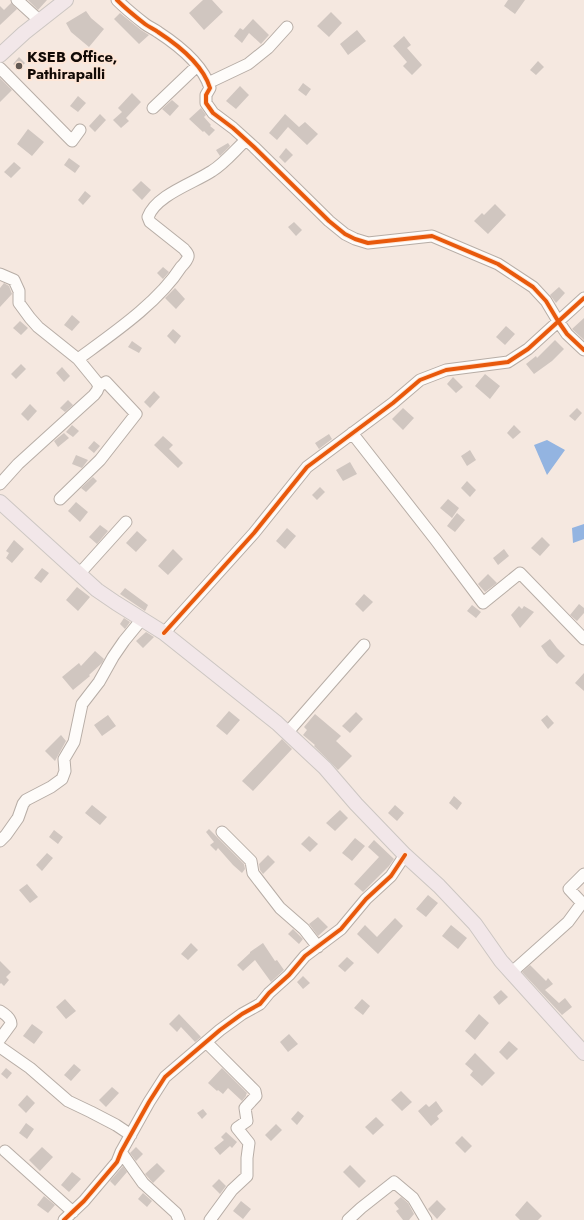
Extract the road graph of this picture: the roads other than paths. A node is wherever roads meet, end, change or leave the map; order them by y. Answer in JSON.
{"nodes":[{"id":1,"x":17,"y":0,"type":"edge"},
{"id":2,"x":66,"y":0,"type":"edge"},
{"id":3,"x":116,"y":0,"type":"edge"},
{"id":4,"x":39,"y":20,"type":"junction"},
{"id":5,"x":287,"y":27,"type":"dead end"},
{"id":6,"x":0,"y":55,"type":"edge"},
{"id":7,"x":197,"y":66,"type":"junction"},
{"id":8,"x":0,"y":68,"type":"edge"},
{"id":9,"x":208,"y":83,"type":"junction"},
{"id":10,"x":153,"y":108,"type":"dead end"},
{"id":11,"x":80,"y":130,"type":"dead end"},
{"id":12,"x":246,"y":140,"type":"junction"},
{"id":13,"x":0,"y":274,"type":"edge"},
{"id":14,"x":584,"y":298,"type":"edge"},
{"id":15,"x":558,"y":321,"type":"junction"},
{"id":16,"x":584,"y":350,"type":"edge"},
{"id":17,"x":78,"y":359,"type":"junction"},
{"id":18,"x":99,"y":386,"type":"junction"},
{"id":19,"x":352,"y":433,"type":"junction"},
{"id":20,"x":0,"y":484,"type":"edge"},
{"id":21,"x":60,"y":499,"type":"dead end"},
{"id":22,"x":0,"y":502,"type":"edge"},
{"id":23,"x":126,"y":522,"type":"dead end"},
{"id":24,"x":80,"y":573,"type":"junction"},
{"id":25,"x":142,"y":620,"type":"junction"},
{"id":26,"x":164,"y":633,"type":"junction"},
{"id":27,"x":584,"y":639,"type":"edge"},
{"id":28,"x":364,"y":645,"type":"dead end"},
{"id":29,"x":287,"y":733,"type":"junction"},
{"id":30,"x":222,"y":832,"type":"dead end"},
{"id":31,"x":0,"y":842,"type":"edge"},
{"id":32,"x":405,"y":854,"type":"junction"},
{"id":33,"x":584,"y":874,"type":"edge"},
{"id":34,"x":318,"y":947,"type":"junction"},
{"id":35,"x":511,"y":973,"type":"junction"},
{"id":36,"x":0,"y":1011,"type":"edge"},
{"id":37,"x":0,"y":1039,"type":"edge"},
{"id":38,"x":206,"y":1042,"type":"junction"},
{"id":39,"x":0,"y":1046,"type":"edge"},
{"id":40,"x":584,"y":1053,"type":"edge"},
{"id":41,"x":131,"y":1135,"type":"junction"},
{"id":42,"x":6,"y":1151,"type":"dead end"},
{"id":43,"x":121,"y":1152,"type":"junction"},
{"id":44,"x":68,"y":1216,"type":"edge"},
{"id":45,"x":179,"y":1220,"type":"edge"},
{"id":46,"x":210,"y":1220,"type":"edge"},
{"id":47,"x":348,"y":1220,"type":"edge"},
{"id":48,"x":426,"y":1220,"type":"edge"}],
"edges":[{"from":1,"to":4,"type":"street"},
{"from":2,"to":4,"type":"main road"},
{"from":3,"to":7,"type":"street"},
{"from":4,"to":6,"type":"main road"},
{"from":5,"to":9,"type":"street"},
{"from":7,"to":9,"type":"street"},
{"from":7,"to":10,"type":"street"},
{"from":8,"to":11,"type":"street"},
{"from":9,"to":12,"type":"street"},
{"from":12,"to":15,"type":"street"},
{"from":12,"to":17,"type":"street"},
{"from":13,"to":17,"type":"street"},
{"from":14,"to":15,"type":"street"},
{"from":15,"to":16,"type":"street"},
{"from":15,"to":19,"type":"street"},
{"from":17,"to":18,"type":"street"},
{"from":18,"to":20,"type":"street"},
{"from":18,"to":21,"type":"street"},
{"from":19,"to":26,"type":"street"},
{"from":19,"to":27,"type":"street"},
{"from":22,"to":24,"type":"main road"},
{"from":23,"to":24,"type":"street"},
{"from":24,"to":25,"type":"main road"},
{"from":25,"to":26,"type":"main road"},
{"from":25,"to":31,"type":"street"},
{"from":26,"to":29,"type":"main road"},
{"from":28,"to":29,"type":"street"},
{"from":29,"to":32,"type":"main road"},
{"from":30,"to":34,"type":"street"},
{"from":32,"to":34,"type":"street"},
{"from":32,"to":35,"type":"main road"},
{"from":33,"to":35,"type":"street"},
{"from":34,"to":38,"type":"street"},
{"from":35,"to":40,"type":"main road"},
{"from":36,"to":37,"type":"street"},
{"from":38,"to":41,"type":"street"},
{"from":38,"to":46,"type":"street"},
{"from":39,"to":41,"type":"street"},
{"from":41,"to":43,"type":"street"},
{"from":42,"to":44,"type":"street"},
{"from":43,"to":44,"type":"street"},
{"from":43,"to":45,"type":"street"},
{"from":47,"to":48,"type":"street"}]}
